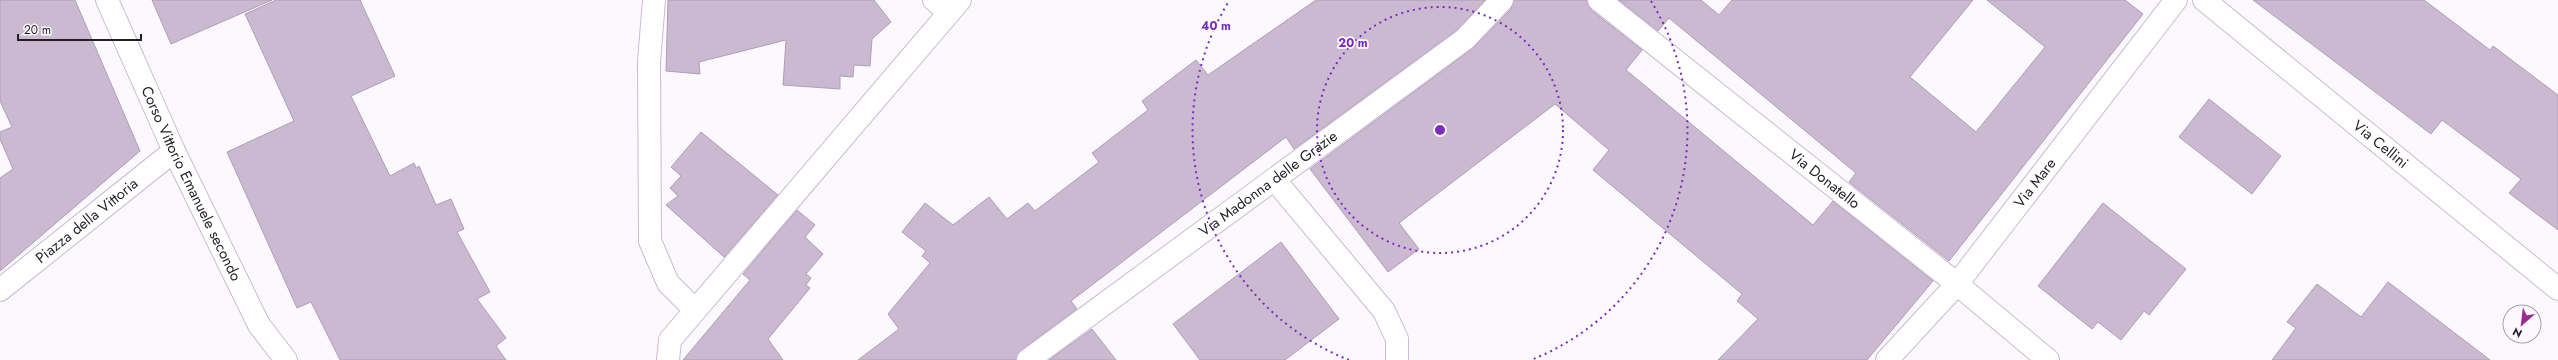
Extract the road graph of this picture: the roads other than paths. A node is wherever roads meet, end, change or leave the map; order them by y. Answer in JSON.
{"nodes":[{"id":1,"x":107,"y":0,"type":"edge"},
{"id":2,"x":654,"y":0,"type":"edge"},
{"id":3,"x":1502,"y":0,"type":"edge"},
{"id":4,"x":1599,"y":0,"type":"edge"},
{"id":5,"x":2176,"y":0,"type":"edge"},
{"id":6,"x":2204,"y":0,"type":"edge"},
{"id":7,"x":948,"y":4,"type":"edge"},
{"id":8,"x":174,"y":151,"type":"junction"},
{"id":9,"x":1274,"y":180,"type":"junction"},
{"id":10,"x":1957,"y":284,"type":"junction"},
{"id":11,"x":2558,"y":289,"type":"edge"},
{"id":12,"x":0,"y":290,"type":"edge"},
{"id":13,"x":695,"y":310,"type":"junction"},
{"id":14,"x":286,"y":360,"type":"edge"},
{"id":15,"x":668,"y":360,"type":"edge"},
{"id":16,"x":1028,"y":360,"type":"edge"},
{"id":17,"x":1397,"y":360,"type":"edge"},
{"id":18,"x":1887,"y":360,"type":"edge"},
{"id":19,"x":2048,"y":360,"type":"edge"}],
"edges":[{"from":1,"to":8,"type":"street","name":"Corso Vittorio Emanuele secondo"},
{"from":2,"to":13,"type":"street"},
{"from":3,"to":9,"type":"street","name":"Via Madonna delle Grazie"},
{"from":4,"to":10,"type":"street","name":"Via Donatello"},
{"from":5,"to":10,"type":"street","name":"Via Mare"},
{"from":6,"to":11,"type":"street","name":"Via Cellini"},
{"from":7,"to":13,"type":"street"},
{"from":8,"to":12,"type":"street","name":"Piazza della Vittoria"},
{"from":8,"to":14,"type":"street","name":"Corso Vittorio Emanuele secondo"},
{"from":9,"to":16,"type":"street","name":"Via Madonna delle Grazie"},
{"from":9,"to":17,"type":"street"},
{"from":10,"to":18,"type":"street","name":"Via Mare"},
{"from":10,"to":19,"type":"street","name":"Via Donatello"},
{"from":13,"to":15,"type":"street"}]}
